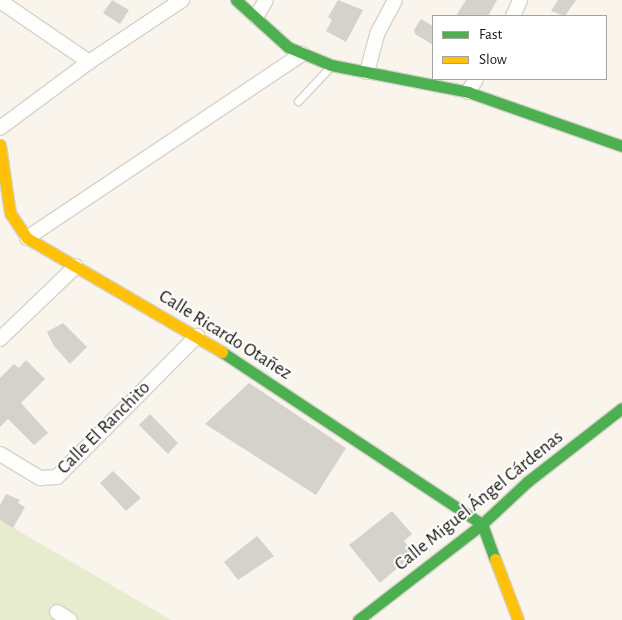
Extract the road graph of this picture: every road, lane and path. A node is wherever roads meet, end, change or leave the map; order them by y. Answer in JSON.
{"nodes":[{"id":1,"x":182,"y":0,"type":"edge"},
{"id":2,"x":236,"y":0,"type":"edge"},
{"id":3,"x":266,"y":0,"type":"edge"},
{"id":4,"x":395,"y":0,"type":"edge"},
{"id":5,"x":520,"y":0,"type":"edge"},
{"id":6,"x":0,"y":1,"type":"edge"},
{"id":7,"x":513,"y":15,"type":"edge"},
{"id":8,"x":256,"y":17,"type":"junction"},
{"id":9,"x":302,"y":54,"type":"junction"},
{"id":10,"x":89,"y":62,"type":"junction"},
{"id":11,"x":331,"y":65,"type":"junction"},
{"id":12,"x":367,"y":72,"type":"junction"},
{"id":13,"x":475,"y":80,"type":"edge"},
{"id":14,"x":468,"y":92,"type":"junction"},
{"id":15,"x":298,"y":101,"type":"dead end"},
{"id":16,"x":0,"y":128,"type":"edge"},
{"id":17,"x":0,"y":145,"type":"edge"},
{"id":18,"x":622,"y":146,"type":"edge"},
{"id":19,"x":27,"y":238,"type":"junction"},
{"id":20,"x":76,"y":266,"type":"junction"},
{"id":21,"x":197,"y":336,"type":"junction"},
{"id":22,"x":0,"y":339,"type":"edge"},
{"id":23,"x":622,"y":408,"type":"edge"},
{"id":24,"x":0,"y":454,"type":"edge"},
{"id":25,"x":482,"y":524,"type":"junction"},
{"id":26,"x":57,"y":612,"type":"dead end"},
{"id":27,"x":70,"y":620,"type":"edge"},
{"id":28,"x":358,"y":620,"type":"edge"},
{"id":29,"x":518,"y":620,"type":"edge"}],
"edges":[{"from":1,"to":10,"type":"street"},
{"from":2,"to":8,"type":"street"},
{"from":3,"to":8,"type":"street"},
{"from":4,"to":12,"type":"street"},
{"from":5,"to":7,"type":"street"},
{"from":6,"to":10,"type":"street"},
{"from":8,"to":9,"type":"street"},
{"from":9,"to":11,"type":"street"},
{"from":9,"to":19,"type":"street"},
{"from":10,"to":16,"type":"street"},
{"from":11,"to":12,"type":"street"},
{"from":11,"to":15,"type":"lane"},
{"from":12,"to":14,"type":"street"},
{"from":13,"to":14,"type":"street"},
{"from":14,"to":18,"type":"street"},
{"from":17,"to":19,"type":"street","name":"Calle Ricardo Otañez"},
{"from":19,"to":20,"type":"street","name":"Calle Ricardo Otañez"},
{"from":20,"to":21,"type":"street","name":"Calle Ricardo Otañez"},
{"from":20,"to":22,"type":"street"},
{"from":21,"to":24,"type":"street","name":"Calle El Ranchito"},
{"from":21,"to":25,"type":"street","name":"Calle Ricardo Otañez"},
{"from":23,"to":25,"type":"street","name":"Calle Miguel Ángel Cárdenas"},
{"from":25,"to":28,"type":"street","name":"Calle Miguel Ángel Cárdenas"},
{"from":25,"to":29,"type":"street"},
{"from":26,"to":27,"type":"street"}]}
